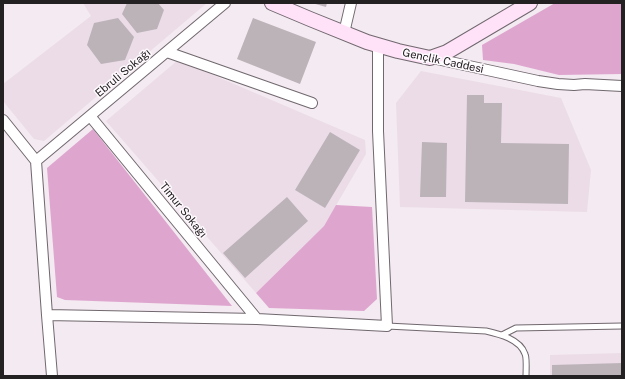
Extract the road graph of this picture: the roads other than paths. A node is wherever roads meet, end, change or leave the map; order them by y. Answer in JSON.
{"nodes":[{"id":1,"x":225,"y":3,"type":"edge"},
{"id":2,"x":272,"y":3,"type":"edge"},
{"id":3,"x":351,"y":3,"type":"edge"},
{"id":4,"x":530,"y":3,"type":"edge"},
{"id":5,"x":518,"y":7,"type":"edge"},
{"id":6,"x":344,"y":33,"type":"junction"},
{"id":7,"x":378,"y":45,"type":"junction"},
{"id":8,"x":167,"y":52,"type":"junction"},
{"id":9,"x":430,"y":58,"type":"junction"},
{"id":10,"x":622,"y":86,"type":"edge"},
{"id":11,"x":312,"y":104,"type":"dead end"},
{"id":12,"x":90,"y":116,"type":"junction"},
{"id":13,"x":3,"y":120,"type":"edge"},
{"id":14,"x":36,"y":161,"type":"junction"},
{"id":15,"x":47,"y":315,"type":"junction"},
{"id":16,"x":257,"y":319,"type":"junction"},
{"id":17,"x":387,"y":326,"type":"junction"},
{"id":18,"x":622,"y":326,"type":"edge"},
{"id":19,"x":502,"y":335,"type":"junction"},
{"id":20,"x":52,"y":376,"type":"edge"},
{"id":21,"x":526,"y":376,"type":"edge"}],
"edges":[{"from":1,"to":8,"type":"street","name":"Ebruli Sokağı"},
{"from":2,"to":6,"type":"street","name":"Gençlik Caddesi"},
{"from":3,"to":6,"type":"street"},
{"from":4,"to":5,"type":"street"},
{"from":5,"to":9,"type":"street"},
{"from":6,"to":7,"type":"street","name":"Gençlik Caddesi"},
{"from":7,"to":9,"type":"street","name":"Gençlik Caddesi"},
{"from":7,"to":17,"type":"street"},
{"from":8,"to":11,"type":"street"},
{"from":8,"to":12,"type":"street","name":"Ebruli Sokağı"},
{"from":9,"to":10,"type":"street","name":"Gençlik Caddesi"},
{"from":12,"to":14,"type":"street","name":"Ebruli Sokağı"},
{"from":12,"to":16,"type":"street","name":"Timur Sokağı"},
{"from":13,"to":14,"type":"street"},
{"from":14,"to":15,"type":"street"},
{"from":15,"to":16,"type":"street"},
{"from":15,"to":20,"type":"street"},
{"from":16,"to":17,"type":"street"},
{"from":17,"to":19,"type":"lane"},
{"from":18,"to":19,"type":"lane"},
{"from":19,"to":21,"type":"lane"}]}
